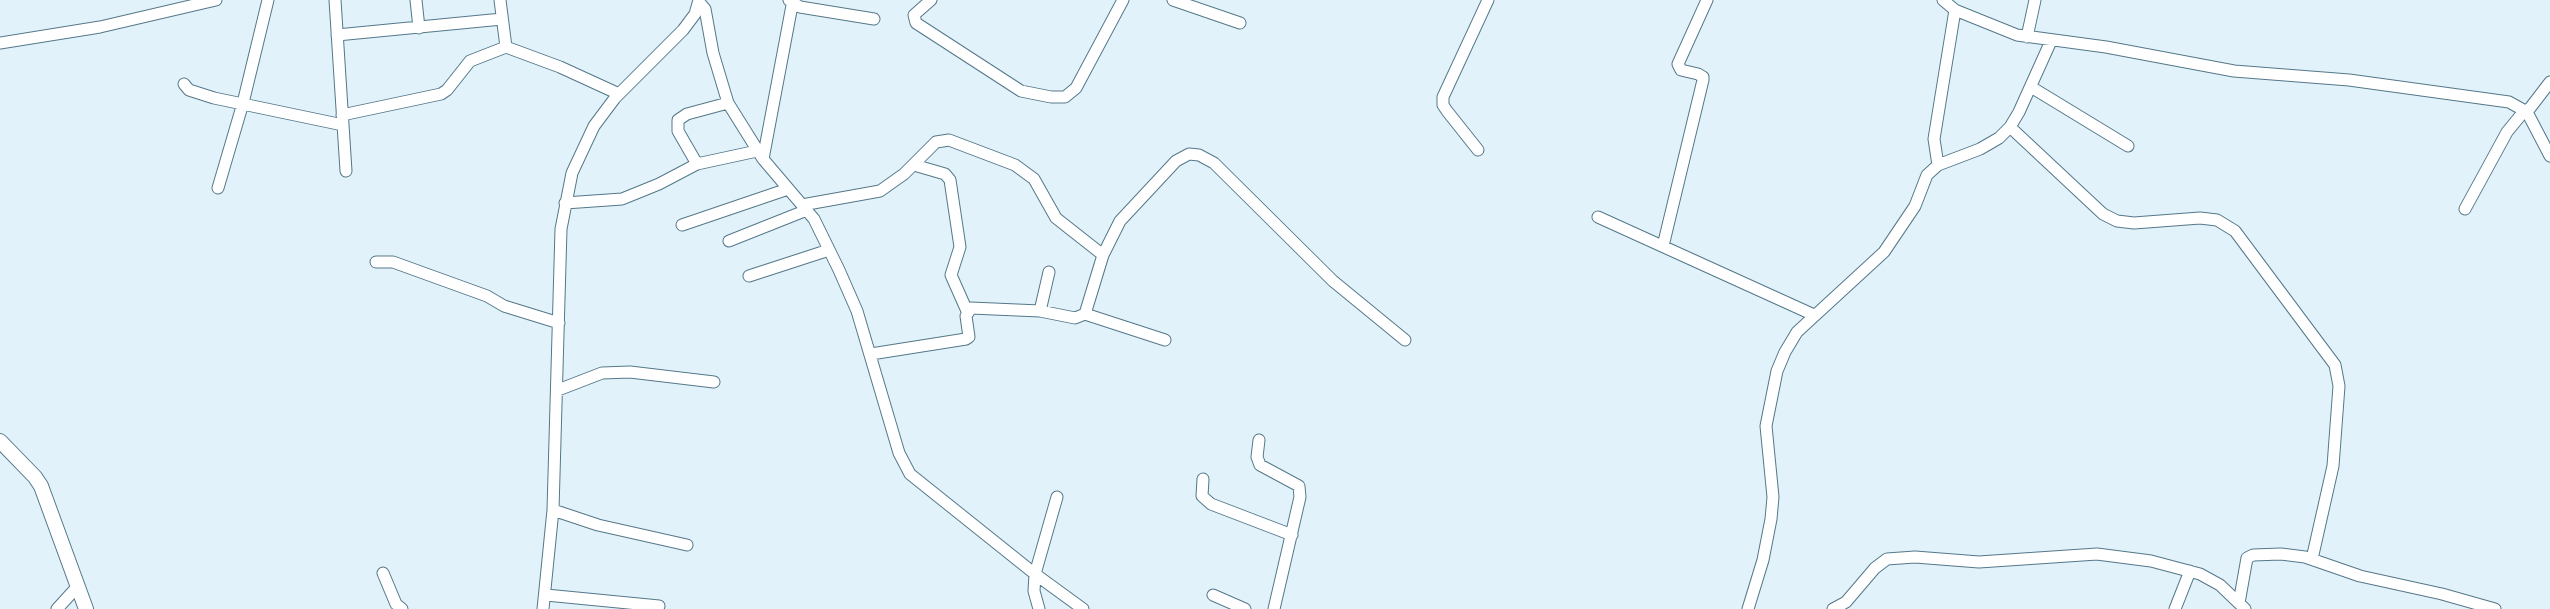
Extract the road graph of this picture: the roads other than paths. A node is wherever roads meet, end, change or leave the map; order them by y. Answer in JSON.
{"nodes":[{"id":1,"x":216,"y":0,"type":"edge"},
{"id":2,"x":268,"y":0,"type":"edge"},
{"id":3,"x":335,"y":0,"type":"edge"},
{"id":4,"x":416,"y":0,"type":"edge"},
{"id":5,"x":500,"y":0,"type":"edge"},
{"id":6,"x":931,"y":0,"type":"edge"},
{"id":7,"x":1123,"y":0,"type":"edge"},
{"id":8,"x":1173,"y":0,"type":"edge"},
{"id":9,"x":1488,"y":0,"type":"edge"},
{"id":10,"x":1707,"y":0,"type":"edge"},
{"id":11,"x":1943,"y":0,"type":"edge"},
{"id":12,"x":2035,"y":0,"type":"edge"},
{"id":13,"x":792,"y":1,"type":"edge"},
{"id":14,"x":703,"y":2,"type":"edge"},
{"id":15,"x":1955,"y":10,"type":"junction"},
{"id":16,"x":502,"y":19,"type":"junction"},
{"id":17,"x":874,"y":19,"type":"dead end"},
{"id":18,"x":1240,"y":23,"type":"dead end"},
{"id":19,"x":419,"y":28,"type":"junction"},
{"id":20,"x":337,"y":35,"type":"junction"},
{"id":21,"x":2027,"y":37,"type":"junction"},
{"id":22,"x":2051,"y":41,"type":"junction"},
{"id":23,"x":0,"y":43,"type":"edge"},
{"id":24,"x":506,"y":47,"type":"junction"},
{"id":25,"x":2550,"y":82,"type":"edge"},
{"id":26,"x":184,"y":84,"type":"dead end"},
{"id":27,"x":2031,"y":87,"type":"junction"},
{"id":28,"x":619,"y":94,"type":"junction"},
{"id":29,"x":243,"y":103,"type":"junction"},
{"id":30,"x":728,"y":103,"type":"junction"},
{"id":31,"x":2526,"y":111,"type":"junction"},
{"id":32,"x":343,"y":120,"type":"junction"},
{"id":33,"x":2010,"y":127,"type":"junction"},
{"id":34,"x":2128,"y":146,"type":"dead end"},
{"id":35,"x":1478,"y":150,"type":"dead end"},
{"id":36,"x":760,"y":155,"type":"junction"},
{"id":37,"x":2550,"y":156,"type":"edge"},
{"id":38,"x":697,"y":164,"type":"junction"},
{"id":39,"x":914,"y":165,"type":"junction"},
{"id":40,"x":1938,"y":165,"type":"junction"},
{"id":41,"x":346,"y":171,"type":"dead end"},
{"id":42,"x":218,"y":188,"type":"dead end"},
{"id":43,"x":788,"y":189,"type":"junction"},
{"id":44,"x":565,"y":203,"type":"junction"},
{"id":45,"x":804,"y":207,"type":"junction"},
{"id":46,"x":2465,"y":209,"type":"dead end"},
{"id":47,"x":1598,"y":217,"type":"dead end"},
{"id":48,"x":682,"y":225,"type":"dead end"},
{"id":49,"x":729,"y":241,"type":"dead end"},
{"id":50,"x":1663,"y":246,"type":"junction"},
{"id":51,"x":829,"y":250,"type":"junction"},
{"id":52,"x":1103,"y":255,"type":"junction"},
{"id":53,"x":376,"y":262,"type":"dead end"},
{"id":54,"x":1049,"y":272,"type":"dead end"},
{"id":55,"x":749,"y":276,"type":"dead end"},
{"id":56,"x":967,"y":311,"type":"junction"},
{"id":57,"x":1040,"y":311,"type":"junction"},
{"id":58,"x":1085,"y":314,"type":"junction"},
{"id":59,"x":1814,"y":315,"type":"junction"},
{"id":60,"x":559,"y":323,"type":"junction"},
{"id":61,"x":1165,"y":340,"type":"dead end"},
{"id":62,"x":1405,"y":340,"type":"dead end"},
{"id":63,"x":871,"y":354,"type":"junction"},
{"id":64,"x":714,"y":382,"type":"dead end"},
{"id":65,"x":558,"y":390,"type":"junction"},
{"id":66,"x":1259,"y":440,"type":"dead end"},
{"id":67,"x":0,"y":441,"type":"edge"},
{"id":68,"x":1203,"y":479,"type":"dead end"},
{"id":69,"x":1057,"y":497,"type":"dead end"},
{"id":70,"x":553,"y":510,"type":"junction"},
{"id":71,"x":1292,"y":535,"type":"junction"},
{"id":72,"x":687,"y":545,"type":"dead end"},
{"id":73,"x":2312,"y":559,"type":"junction"},
{"id":74,"x":2190,"y":571,"type":"junction"},
{"id":75,"x":383,"y":573,"type":"dead end"},
{"id":76,"x":1035,"y":574,"type":"junction"},
{"id":77,"x":78,"y":586,"type":"junction"},
{"id":78,"x":546,"y":595,"type":"junction"},
{"id":79,"x":1213,"y":595,"type":"dead end"},
{"id":80,"x":659,"y":606,"type":"dead end"},
{"id":81,"x":2242,"y":606,"type":"edge"},
{"id":82,"x":57,"y":609,"type":"edge"},
{"id":83,"x":86,"y":609,"type":"edge"},
{"id":84,"x":402,"y":609,"type":"edge"},
{"id":85,"x":543,"y":609,"type":"edge"},
{"id":86,"x":1039,"y":609,"type":"edge"},
{"id":87,"x":1083,"y":609,"type":"edge"},
{"id":88,"x":1245,"y":609,"type":"edge"},
{"id":89,"x":1274,"y":609,"type":"edge"},
{"id":90,"x":1748,"y":609,"type":"edge"},
{"id":91,"x":1833,"y":609,"type":"edge"},
{"id":92,"x":2175,"y":609,"type":"edge"},
{"id":93,"x":2495,"y":609,"type":"edge"}],
"edges":[{"from":1,"to":23,"type":"street"},
{"from":2,"to":29,"type":"street"},
{"from":3,"to":20,"type":"street"},
{"from":4,"to":19,"type":"street"},
{"from":5,"to":16,"type":"street"},
{"from":6,"to":7,"type":"street"},
{"from":8,"to":18,"type":"street"},
{"from":9,"to":35,"type":"street"},
{"from":10,"to":50,"type":"street"},
{"from":11,"to":15,"type":"street"},
{"from":12,"to":21,"type":"street"},
{"from":13,"to":17,"type":"street"},
{"from":13,"to":36,"type":"street"},
{"from":14,"to":28,"type":"street"},
{"from":14,"to":30,"type":"street"},
{"from":15,"to":21,"type":"street"},
{"from":15,"to":40,"type":"street"},
{"from":16,"to":19,"type":"street"},
{"from":16,"to":24,"type":"street"},
{"from":19,"to":20,"type":"street"},
{"from":20,"to":32,"type":"street"},
{"from":21,"to":22,"type":"street"},
{"from":22,"to":27,"type":"street"},
{"from":22,"to":31,"type":"street"},
{"from":24,"to":28,"type":"street"},
{"from":24,"to":32,"type":"street"},
{"from":25,"to":31,"type":"street"},
{"from":26,"to":29,"type":"street"},
{"from":27,"to":33,"type":"street"},
{"from":27,"to":34,"type":"street"},
{"from":28,"to":44,"type":"street"},
{"from":29,"to":32,"type":"street"},
{"from":29,"to":42,"type":"street"},
{"from":30,"to":36,"type":"street"},
{"from":30,"to":38,"type":"street"},
{"from":31,"to":37,"type":"street"},
{"from":31,"to":46,"type":"street"},
{"from":32,"to":41,"type":"street"},
{"from":33,"to":40,"type":"street"},
{"from":33,"to":73,"type":"street"},
{"from":36,"to":38,"type":"street"},
{"from":36,"to":43,"type":"street"},
{"from":38,"to":44,"type":"street"},
{"from":39,"to":45,"type":"street"},
{"from":39,"to":52,"type":"street"},
{"from":39,"to":56,"type":"street"},
{"from":40,"to":59,"type":"street"},
{"from":43,"to":45,"type":"street"},
{"from":43,"to":48,"type":"street"},
{"from":44,"to":60,"type":"street"},
{"from":45,"to":49,"type":"street"},
{"from":45,"to":51,"type":"street"},
{"from":47,"to":50,"type":"street"},
{"from":50,"to":59,"type":"street"},
{"from":51,"to":55,"type":"street"},
{"from":51,"to":63,"type":"street"},
{"from":52,"to":58,"type":"street"},
{"from":52,"to":62,"type":"street"},
{"from":53,"to":60,"type":"street"},
{"from":54,"to":57,"type":"street"},
{"from":56,"to":57,"type":"street"},
{"from":56,"to":63,"type":"street"},
{"from":57,"to":58,"type":"street"},
{"from":58,"to":61,"type":"street"},
{"from":59,"to":90,"type":"street"},
{"from":60,"to":65,"type":"street"},
{"from":63,"to":76,"type":"street"},
{"from":64,"to":65,"type":"street"},
{"from":65,"to":70,"type":"street"},
{"from":66,"to":71,"type":"street"},
{"from":67,"to":77,"type":"street"},
{"from":68,"to":71,"type":"street"},
{"from":69,"to":76,"type":"street"},
{"from":70,"to":72,"type":"street"},
{"from":70,"to":78,"type":"street"},
{"from":71,"to":89,"type":"street"},
{"from":73,"to":81,"type":"street"},
{"from":73,"to":93,"type":"street"},
{"from":74,"to":81,"type":"street"},
{"from":74,"to":91,"type":"street"},
{"from":74,"to":92,"type":"street"},
{"from":75,"to":84,"type":"street"},
{"from":76,"to":86,"type":"street"},
{"from":76,"to":87,"type":"street"},
{"from":77,"to":82,"type":"street"},
{"from":77,"to":83,"type":"street"},
{"from":78,"to":80,"type":"street"},
{"from":78,"to":85,"type":"street"},
{"from":79,"to":88,"type":"street"}]}
